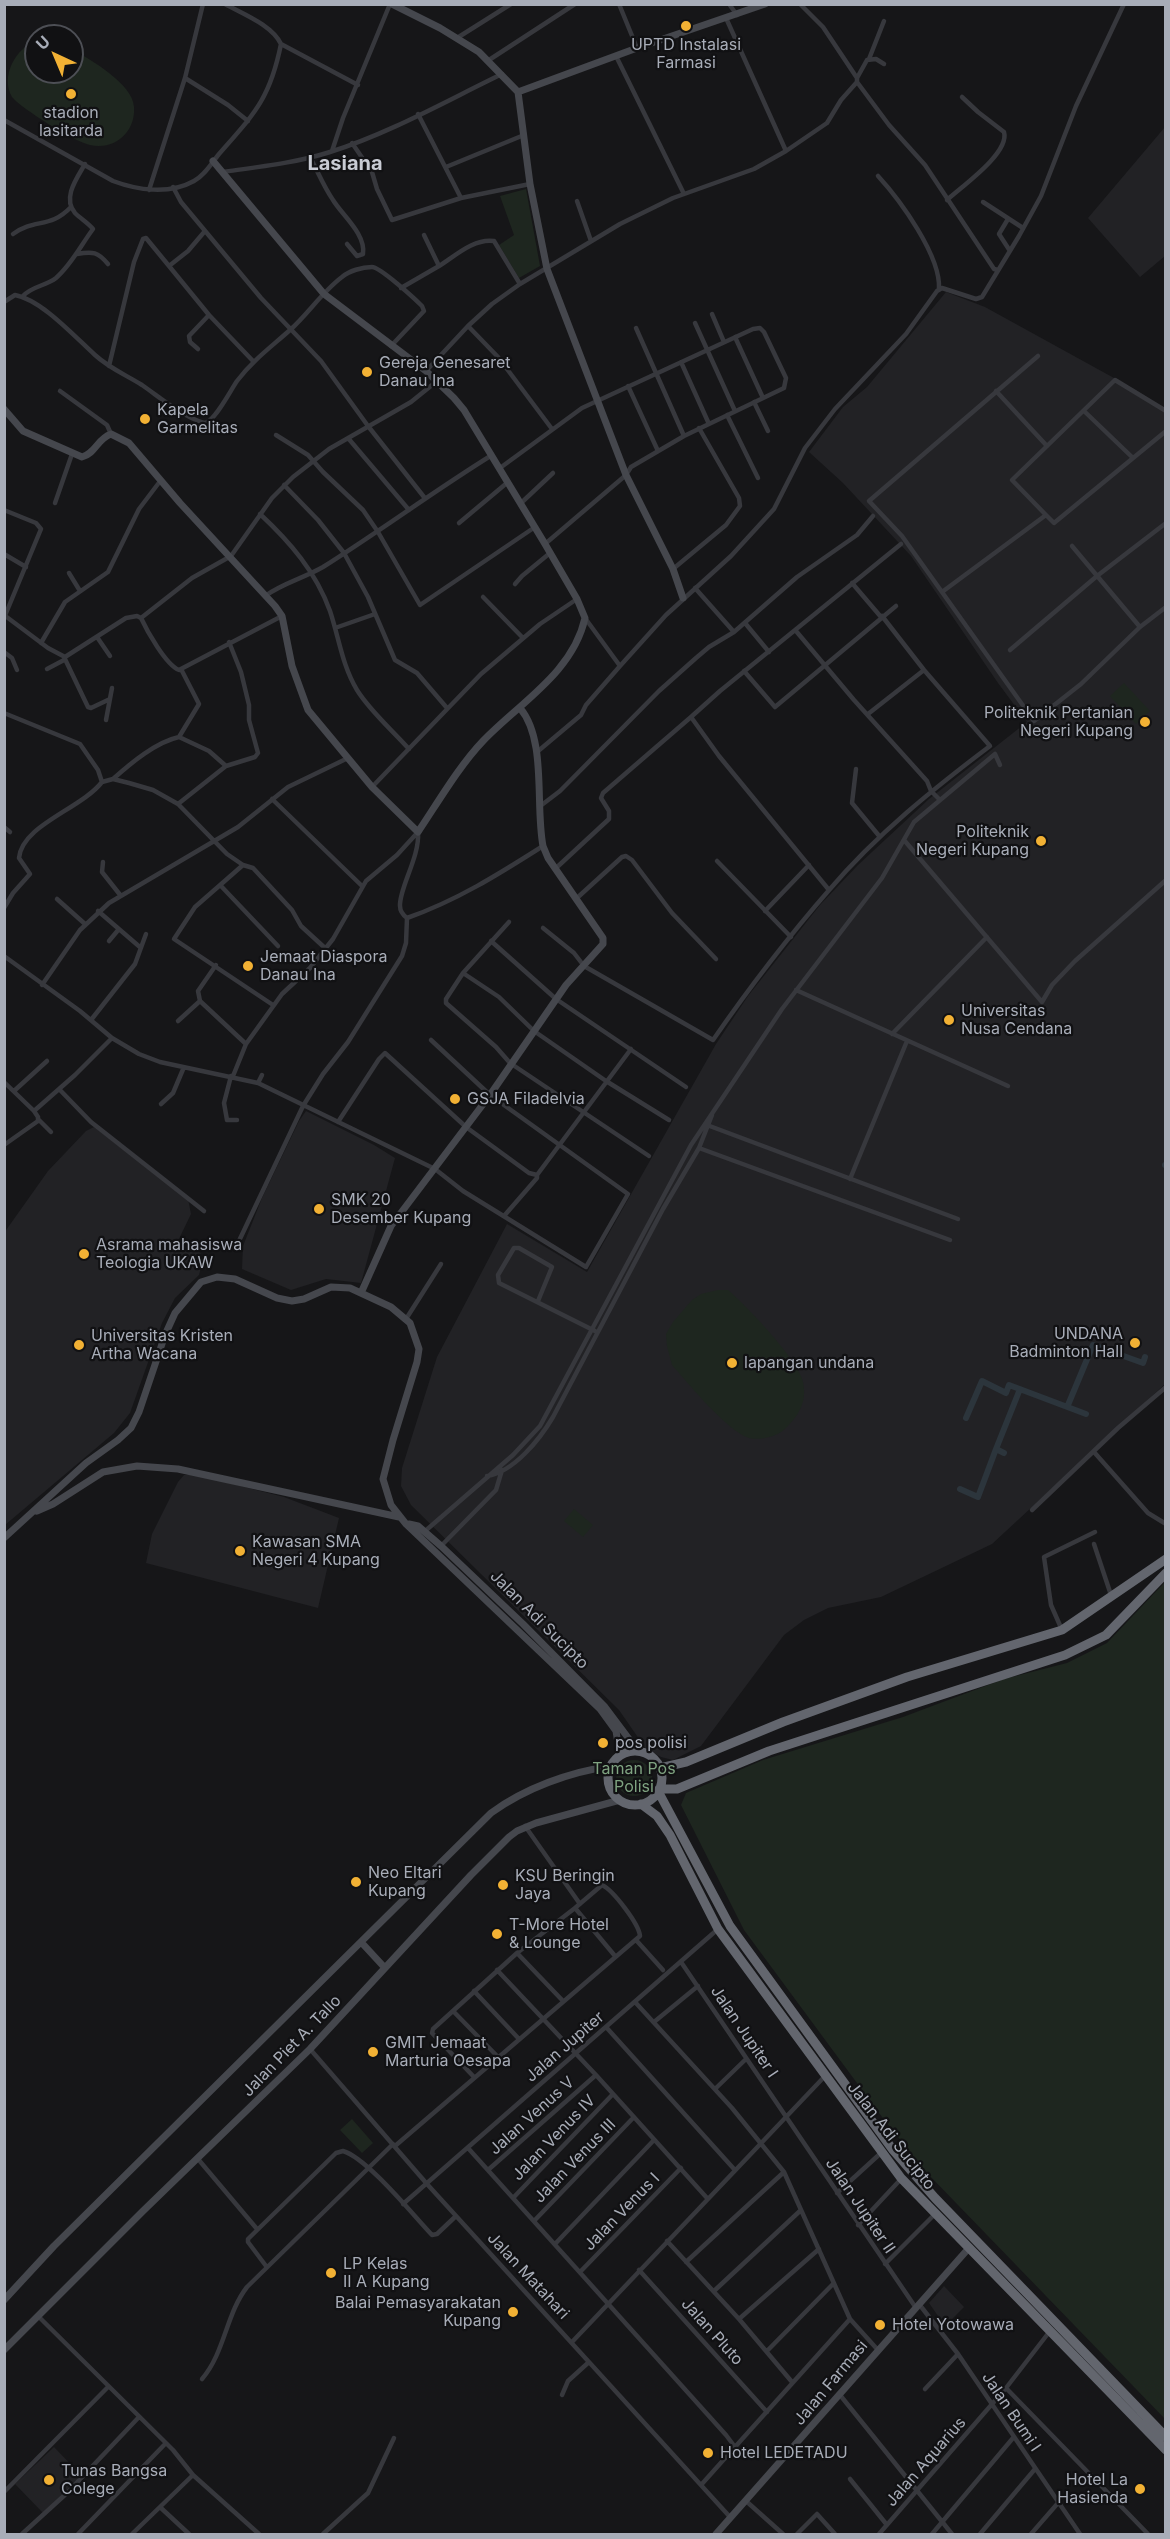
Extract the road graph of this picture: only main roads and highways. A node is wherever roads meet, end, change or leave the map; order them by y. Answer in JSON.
{"nodes":[{"id":1,"x":1166,"y":1559,"type":"edge"},
{"id":2,"x":1166,"y":1573,"type":"edge"},
{"id":3,"x":1124,"y":1589,"type":"junction"},
{"id":4,"x":1136,"y":1604,"type":"junction"},
{"id":5,"x":660,"y":1768,"type":"junction"},
{"id":6,"x":659,"y":1790,"type":"junction"},
{"id":7,"x":641,"y":1804,"type":"junction"},
{"id":8,"x":853,"y":2095,"type":"junction"},
{"id":9,"x":845,"y":2102,"type":"junction"},
{"id":10,"x":1160,"y":2436,"type":"edge"},
{"id":11,"x":1166,"y":2450,"type":"edge"}],
"edges":[{"from":1,"to":3,"type":"highway"},
{"from":2,"to":4,"type":"highway"},
{"from":3,"to":4,"type":"highway"},
{"from":3,"to":5,"type":"highway"},
{"from":4,"to":6,"type":"highway"},
{"from":5,"to":6,"type":"highway"},
{"from":5,"to":7,"type":"highway"},
{"from":6,"to":7,"type":"highway"},
{"from":6,"to":8,"type":"highway","name":"Jalan Adi Sucipto"},
{"from":7,"to":9,"type":"highway","name":"Jalan Adi Sucipto"},
{"from":8,"to":9,"type":"highway"},
{"from":8,"to":10,"type":"highway","name":"Jalan Adi Sucipto"},
{"from":9,"to":10,"type":"highway","name":"Jalan Adi Sucipto"},
{"from":10,"to":11,"type":"highway","name":"Jalan Adi Sucipto"}]}
